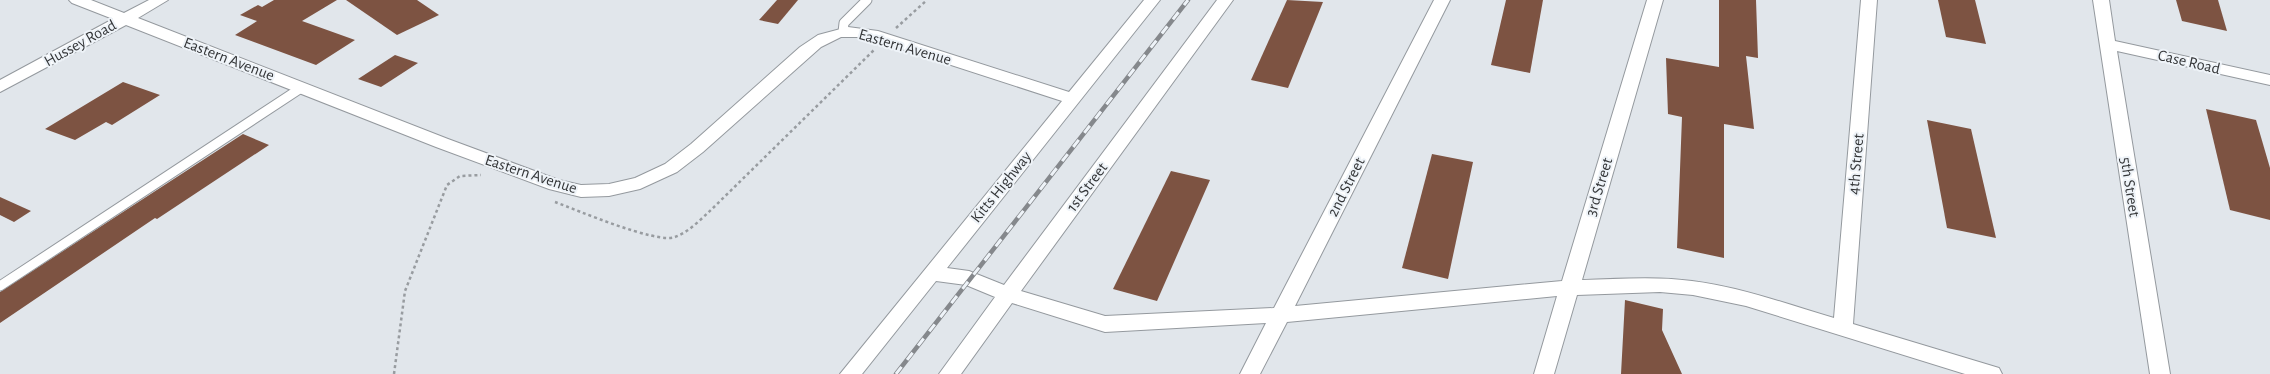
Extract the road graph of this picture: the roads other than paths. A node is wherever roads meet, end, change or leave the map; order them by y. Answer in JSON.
{"nodes":[{"id":1,"x":77,"y":0,"type":"edge"},
{"id":2,"x":160,"y":0,"type":"edge"},
{"id":3,"x":867,"y":0,"type":"edge"},
{"id":4,"x":1152,"y":0,"type":"edge"},
{"id":5,"x":1225,"y":0,"type":"edge"},
{"id":6,"x":1442,"y":0,"type":"edge"},
{"id":7,"x":1655,"y":0,"type":"edge"},
{"id":8,"x":1869,"y":0,"type":"edge"},
{"id":9,"x":2101,"y":0,"type":"edge"},
{"id":10,"x":124,"y":18,"type":"junction"},
{"id":11,"x":843,"y":32,"type":"junction"},
{"id":12,"x":2108,"y":44,"type":"junction"},
{"id":13,"x":2270,"y":80,"type":"edge"},
{"id":14,"x":0,"y":87,"type":"edge"},
{"id":15,"x":301,"y":88,"type":"junction"},
{"id":16,"x":1071,"y":98,"type":"junction"},
{"id":17,"x":932,"y":273,"type":"junction"},
{"id":18,"x":0,"y":286,"type":"edge"},
{"id":19,"x":1570,"y":288,"type":"junction"},
{"id":20,"x":1007,"y":294,"type":"junction"},
{"id":21,"x":1281,"y":314,"type":"junction"},
{"id":22,"x":1844,"y":328,"type":"junction"},
{"id":23,"x":850,"y":374,"type":"edge"},
{"id":24,"x":949,"y":374,"type":"edge"},
{"id":25,"x":1250,"y":374,"type":"edge"},
{"id":26,"x":1544,"y":374,"type":"edge"},
{"id":27,"x":1992,"y":374,"type":"edge"},
{"id":28,"x":2160,"y":374,"type":"edge"}],
"edges":[{"from":1,"to":10,"type":"street","name":"Eastern Avenue"},
{"from":2,"to":10,"type":"street","name":"Hussey Road"},
{"from":3,"to":11,"type":"lane"},
{"from":4,"to":16,"type":"street","name":"Kitts Highway"},
{"from":5,"to":20,"type":"street","name":"1st Street"},
{"from":6,"to":21,"type":"street","name":"2nd Street"},
{"from":7,"to":19,"type":"street","name":"3rd Street"},
{"from":8,"to":22,"type":"street","name":"4th Street"},
{"from":9,"to":12,"type":"street","name":"5th Street"},
{"from":10,"to":14,"type":"street","name":"Hussey Road"},
{"from":10,"to":15,"type":"street","name":"Eastern Avenue"},
{"from":11,"to":15,"type":"street","name":"Eastern Avenue"},
{"from":11,"to":16,"type":"street","name":"Eastern Avenue"},
{"from":12,"to":13,"type":"street","name":"Case Road"},
{"from":12,"to":28,"type":"street","name":"5th Street"},
{"from":15,"to":18,"type":"lane"},
{"from":16,"to":17,"type":"street","name":"Kitts Highway"},
{"from":17,"to":20,"type":"street"},
{"from":17,"to":23,"type":"street","name":"Kitts Highway"},
{"from":19,"to":21,"type":"street"},
{"from":19,"to":22,"type":"street"},
{"from":19,"to":26,"type":"street","name":"3rd Street"},
{"from":20,"to":21,"type":"street"},
{"from":20,"to":24,"type":"street","name":"1st Street"},
{"from":21,"to":25,"type":"street","name":"2nd Street"},
{"from":22,"to":27,"type":"street"}]}
